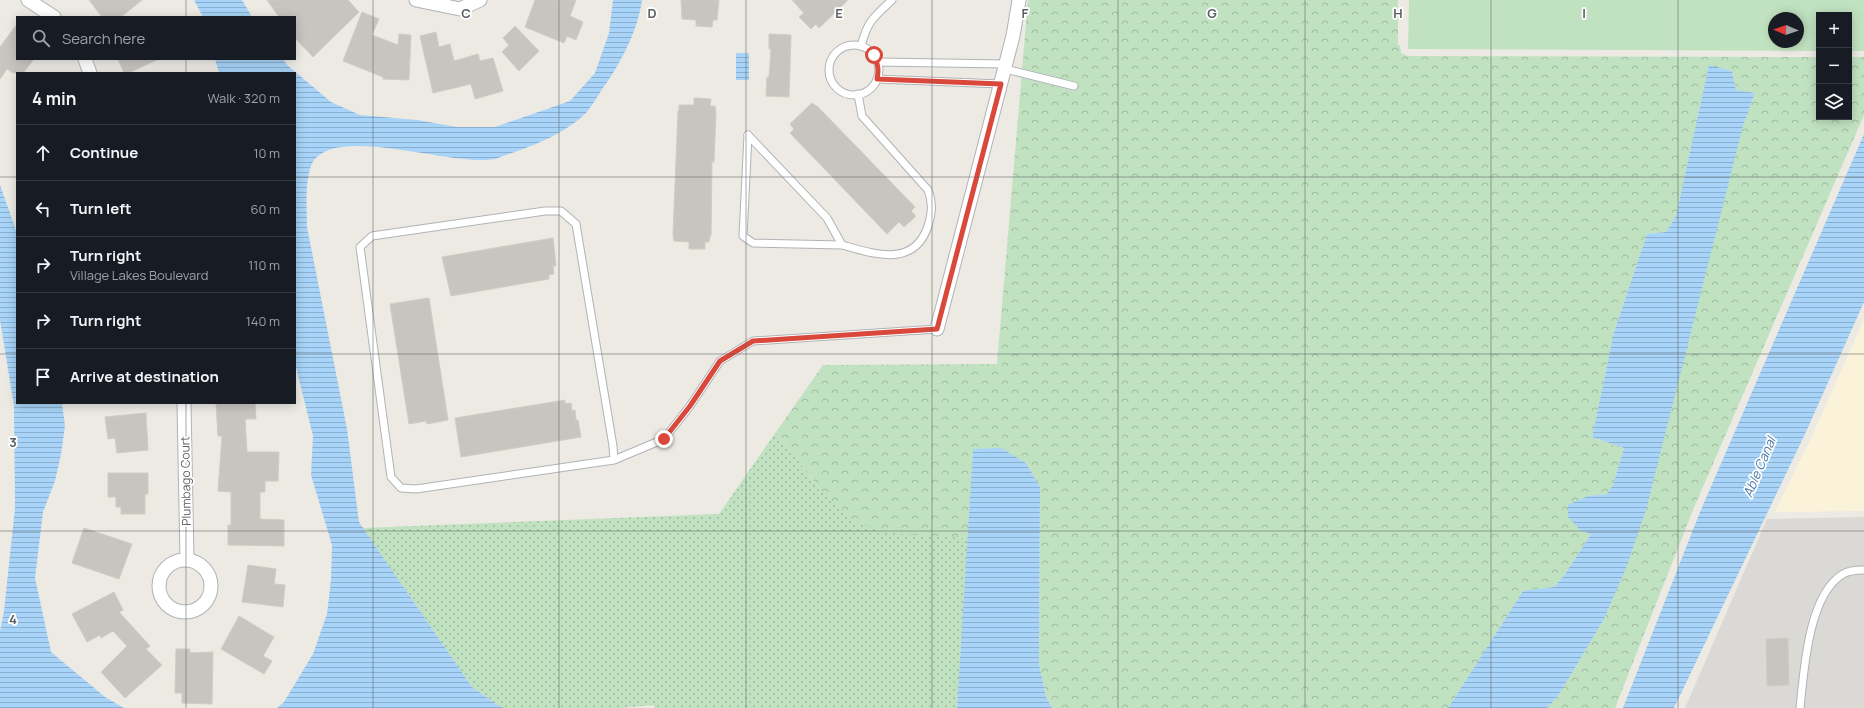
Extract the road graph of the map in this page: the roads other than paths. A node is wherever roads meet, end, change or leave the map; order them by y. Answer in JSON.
{"nodes":[{"id":1,"x":28,"y":0,"type":"edge"},
{"id":2,"x":416,"y":0,"type":"edge"},
{"id":3,"x":480,"y":0,"type":"edge"},
{"id":4,"x":892,"y":0,"type":"edge"},
{"id":5,"x":1019,"y":0,"type":"edge"},
{"id":6,"x":52,"y":16,"type":"edge"},
{"id":7,"x":861,"y":46,"type":"junction"},
{"id":8,"x":85,"y":60,"type":"edge"},
{"id":9,"x":877,"y":62,"type":"junction"},
{"id":10,"x":1005,"y":67,"type":"junction"},
{"id":11,"x":90,"y":72,"type":"edge"},
{"id":12,"x":877,"y":79,"type":"junction"},
{"id":13,"x":1001,"y":84,"type":"junction"},
{"id":14,"x":1074,"y":86,"type":"dead end"},
{"id":15,"x":858,"y":94,"type":"junction"},
{"id":16,"x":842,"y":245,"type":"junction"},
{"id":17,"x":937,"y":329,"type":"joint"},
{"id":18,"x":184,"y":404,"type":"edge"},
{"id":19,"x":614,"y":460,"type":"junction"},
{"id":20,"x":187,"y":560,"type":"junction"},
{"id":21,"x":1864,"y":570,"type":"edge"},
{"id":22,"x":1800,"y":708,"type":"edge"}],
"edges":[{"from":1,"to":6,"type":"street"},
{"from":2,"to":3,"type":"street"},
{"from":4,"to":7,"type":"lane"},
{"from":5,"to":10,"type":"street"},
{"from":7,"to":9,"type":"lane"},
{"from":7,"to":15,"type":"lane"},
{"from":8,"to":11,"type":"street"},
{"from":9,"to":10,"type":"lane"},
{"from":9,"to":12,"type":"lane"},
{"from":10,"to":13,"type":"street"},
{"from":10,"to":14,"type":"lane"},
{"from":12,"to":13,"type":"lane"},
{"from":12,"to":15,"type":"lane"},
{"from":13,"to":17,"type":"street"},
{"from":15,"to":16,"type":"lane"},
{"from":16,"to":16,"type":"lane"},
{"from":17,"to":19,"type":"lane"},
{"from":18,"to":20,"type":"street","name":"Plumbago Court"},
{"from":19,"to":19,"type":"lane"},
{"from":20,"to":20,"type":"street"},
{"from":21,"to":22,"type":"lane"}]}
